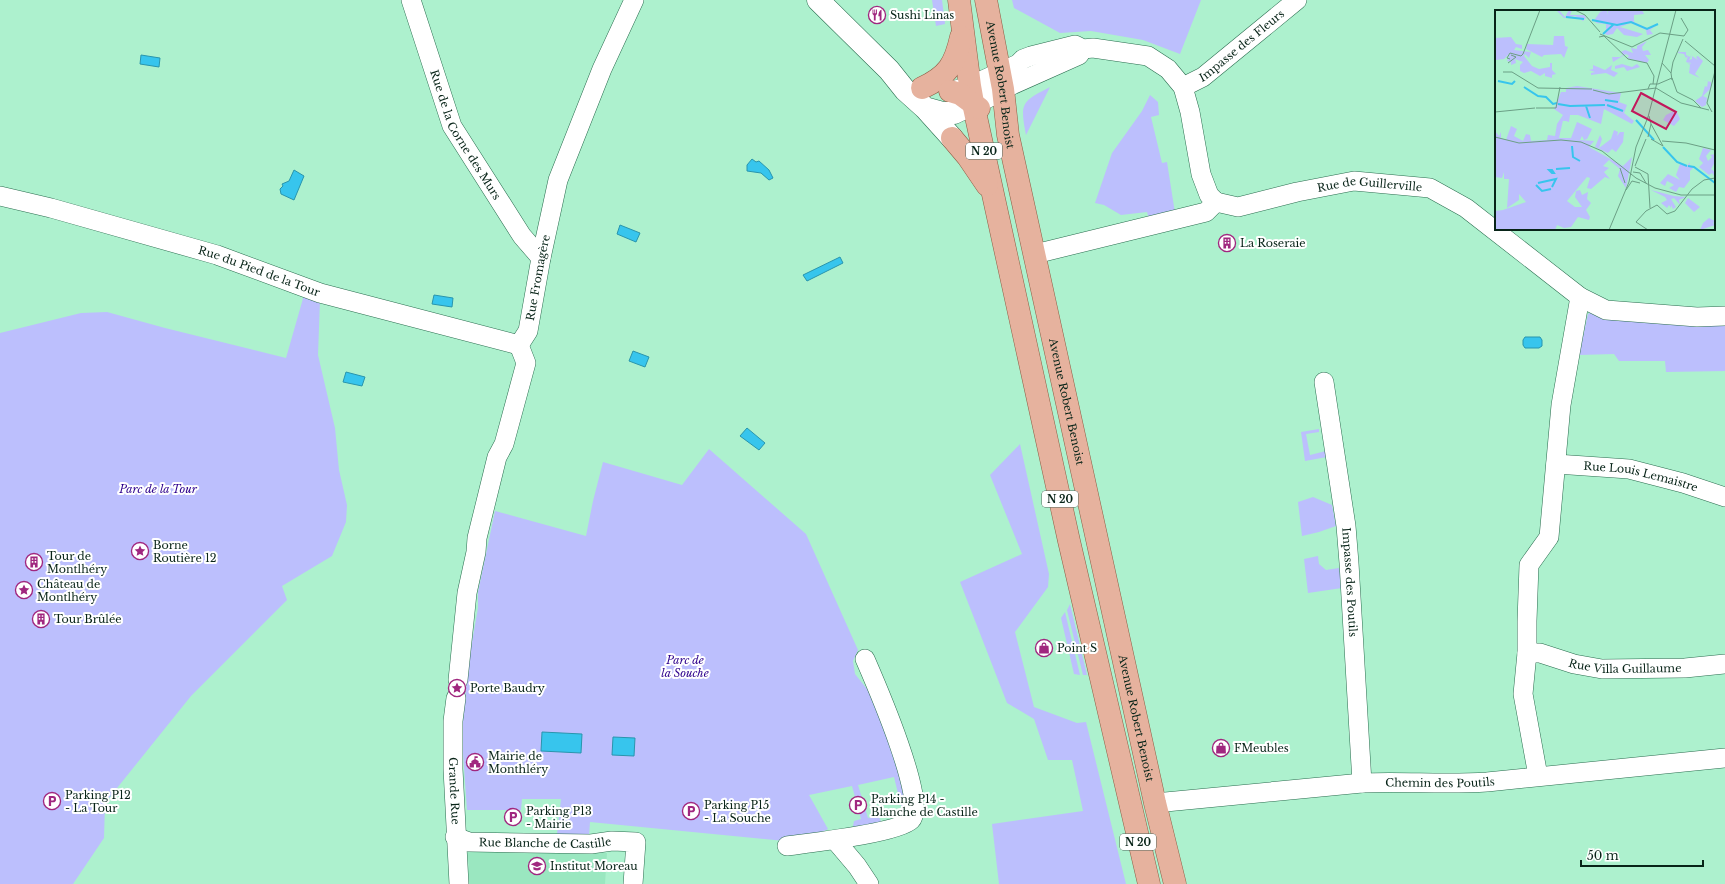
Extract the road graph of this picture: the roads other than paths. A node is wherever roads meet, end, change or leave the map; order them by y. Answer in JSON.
{"nodes":[{"id":1,"x":411,"y":0,"type":"edge"},
{"id":2,"x":634,"y":0,"type":"edge"},
{"id":3,"x":818,"y":0,"type":"edge"},
{"id":4,"x":959,"y":0,"type":"edge"},
{"id":5,"x":986,"y":0,"type":"edge"},
{"id":6,"x":1297,"y":0,"type":"edge"},
{"id":7,"x":962,"y":32,"type":"junction"},
{"id":8,"x":993,"y":39,"type":"junction"},
{"id":9,"x":1084,"y":49,"type":"junction"},
{"id":10,"x":1023,"y":59,"type":"junction"},
{"id":11,"x":1001,"y":81,"type":"junction"},
{"id":12,"x":1183,"y":86,"type":"junction"},
{"id":13,"x":964,"y":94,"type":"junction"},
{"id":14,"x":924,"y":98,"type":"junction"},
{"id":15,"x":952,"y":138,"type":"joint"},
{"id":16,"x":0,"y":196,"type":"edge"},
{"id":17,"x":994,"y":198,"type":"junction"},
{"id":18,"x":1216,"y":202,"type":"junction"},
{"id":19,"x":1495,"y":229,"type":"edge"},
{"id":20,"x":1497,"y":230,"type":"edge"},
{"id":21,"x":1035,"y":254,"type":"junction"},
{"id":22,"x":541,"y":258,"type":"junction"},
{"id":23,"x":1580,"y":298,"type":"junction"},
{"id":24,"x":1725,"y":316,"type":"edge"},
{"id":25,"x":519,"y":345,"type":"junction"},
{"id":26,"x":1324,"y":382,"type":"dead end"},
{"id":27,"x":1556,"y":464,"type":"junction"},
{"id":28,"x":1725,"y":497,"type":"edge"},
{"id":29,"x":1527,"y":654,"type":"junction"},
{"id":30,"x":865,"y":659,"type":"dead end"},
{"id":31,"x":1725,"y":664,"type":"edge"},
{"id":32,"x":1725,"y":758,"type":"edge"},
{"id":33,"x":1538,"y":776,"type":"junction"},
{"id":34,"x":1362,"y":783,"type":"junction"},
{"id":35,"x":1155,"y":803,"type":"junction"},
{"id":36,"x":455,"y":837,"type":"junction"},
{"id":37,"x":835,"y":840,"type":"junction"},
{"id":38,"x":787,"y":846,"type":"dead end"},
{"id":39,"x":459,"y":884,"type":"edge"},
{"id":40,"x":633,"y":884,"type":"edge"},
{"id":41,"x":869,"y":884,"type":"edge"},
{"id":42,"x":1149,"y":884,"type":"edge"},
{"id":43,"x":1175,"y":884,"type":"edge"}],
"edges":[{"from":1,"to":22,"type":"street","name":"Rue de la Corne des Murs"},
{"from":2,"to":22,"type":"street","name":"Rue Fromagère"},
{"from":3,"to":14,"type":"street"},
{"from":4,"to":7,"type":"main road","number":"N 20"},
{"from":5,"to":8,"type":"main road","name":"Avenue Robert Benoist","number":"N 20"},
{"from":6,"to":12,"type":"street","name":"Impasse des Fleurs"},
{"from":7,"to":13,"type":"main road","number":"N 20"},
{"from":7,"to":14,"type":"main road"},
{"from":8,"to":10,"type":"street"},
{"from":8,"to":11,"type":"main road","name":"Avenue Robert Benoist","number":"N 20"},
{"from":9,"to":10,"type":"street"},
{"from":9,"to":11,"type":"street"},
{"from":9,"to":12,"type":"street"},
{"from":10,"to":11,"type":"street"},
{"from":11,"to":13,"type":"street"},
{"from":11,"to":21,"type":"main road","name":"Avenue Robert Benoist","number":"N 20"},
{"from":12,"to":18,"type":"street"},
{"from":13,"to":14,"type":"street"},
{"from":13,"to":17,"type":"main road","number":"N 20"},
{"from":13,"to":21,"type":"main road"},
{"from":14,"to":15,"type":"street"},
{"from":15,"to":17,"type":"main road"},
{"from":16,"to":25,"type":"street","name":"Rue du Pied de la Tour"},
{"from":17,"to":42,"type":"main road","number":"N 20"},
{"from":18,"to":19,"type":"street","name":"Rue de Guillerville"},
{"from":18,"to":21,"type":"street"},
{"from":20,"to":23,"type":"street","name":"Rue de Guillerville"},
{"from":21,"to":35,"type":"main road","name":"Avenue Robert Benoist","number":"N 20"},
{"from":22,"to":25,"type":"street","name":"Rue Fromagère"},
{"from":23,"to":24,"type":"street","name":"Rue de Guillerville"},
{"from":23,"to":27,"type":"street"},
{"from":25,"to":36,"type":"street","name":"Grande Rue"},
{"from":26,"to":34,"type":"street","name":"Impasse des Poutils"},
{"from":27,"to":28,"type":"street","name":"Rue Louis Lemaistre"},
{"from":27,"to":29,"type":"street"},
{"from":29,"to":31,"type":"street","name":"Rue Villa Guillaume"},
{"from":29,"to":33,"type":"street"},
{"from":30,"to":37,"type":"street"},
{"from":32,"to":33,"type":"street","name":"Chemin des Poutils"},
{"from":33,"to":34,"type":"street","name":"Chemin des Poutils"},
{"from":34,"to":35,"type":"street","name":"Chemin des Poutils"},
{"from":35,"to":43,"type":"main road","number":"N 20"},
{"from":36,"to":39,"type":"street","name":"Grande Rue"},
{"from":36,"to":40,"type":"street","name":"Rue Blanche de Castille"},
{"from":37,"to":38,"type":"street"},
{"from":37,"to":41,"type":"street"}]}
